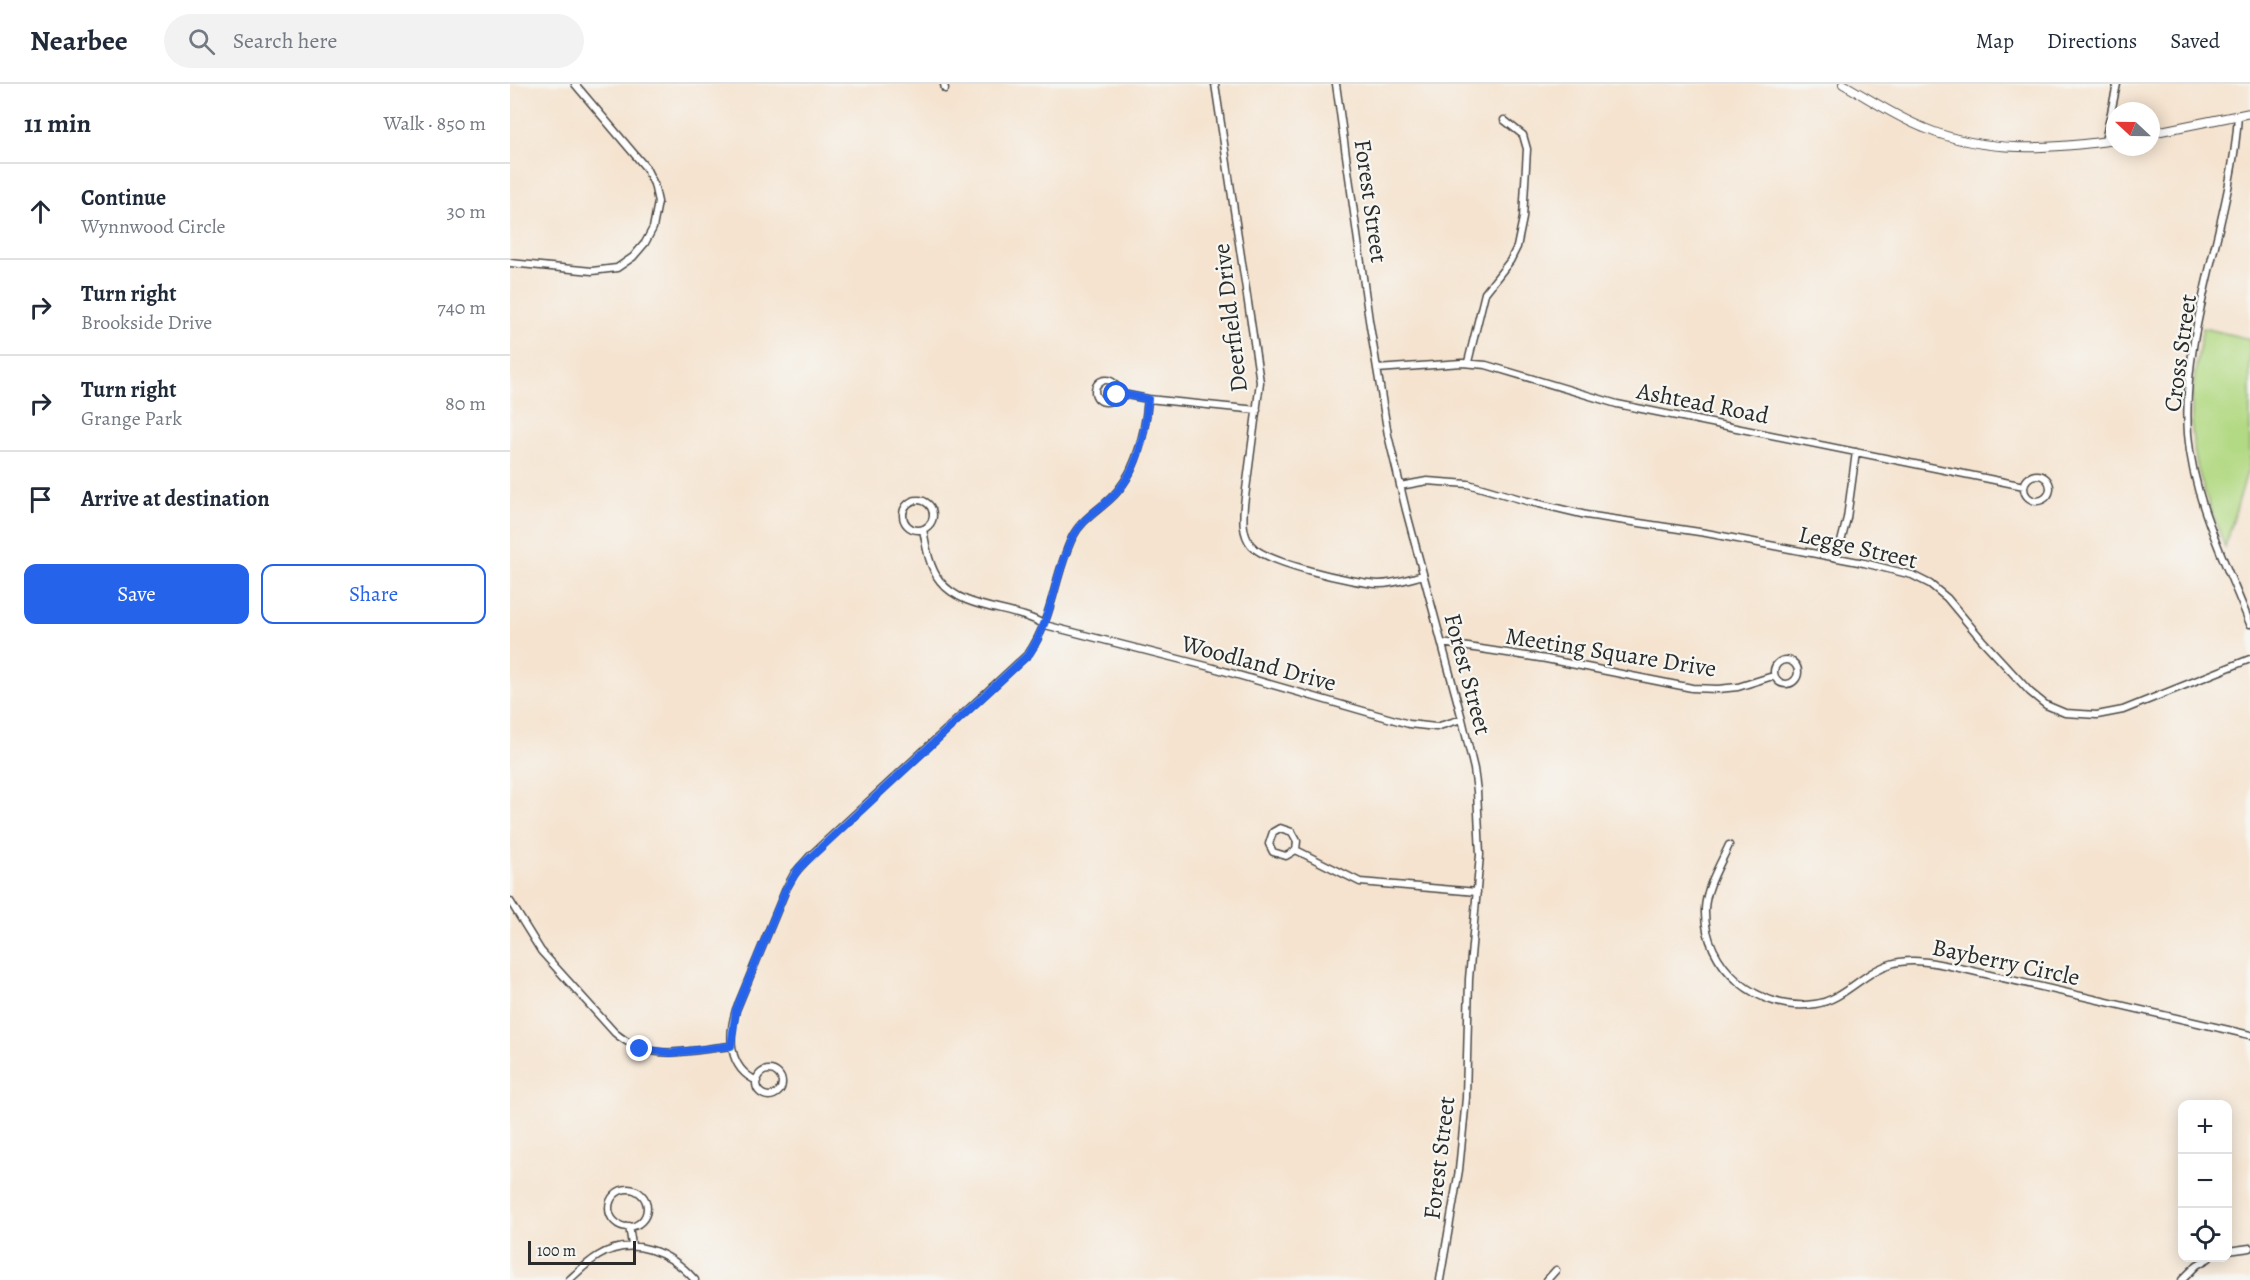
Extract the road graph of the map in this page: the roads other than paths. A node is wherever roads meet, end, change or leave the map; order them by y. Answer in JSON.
{"nodes":[{"id":1,"x":575,"y":84,"type":"edge"},
{"id":2,"x":1215,"y":84,"type":"edge"},
{"id":3,"x":1336,"y":84,"type":"edge"},
{"id":4,"x":1844,"y":84,"type":"edge"},
{"id":5,"x":2117,"y":84,"type":"edge"},
{"id":6,"x":2250,"y":112,"type":"edge"},
{"id":7,"x":2238,"y":115,"type":"junction"},
{"id":8,"x":1504,"y":120,"type":"dead end"},
{"id":9,"x":2160,"y":131,"type":"edge"},
{"id":10,"x":2105,"y":141,"type":"joint"},
{"id":11,"x":510,"y":263,"type":"edge"},
{"id":12,"x":1468,"y":362,"type":"junction"},
{"id":13,"x":1377,"y":369,"type":"junction"},
{"id":14,"x":1117,"y":393,"type":"dead end"},
{"id":15,"x":1148,"y":399,"type":"junction"},
{"id":16,"x":1257,"y":410,"type":"junction"},
{"id":17,"x":1856,"y":452,"type":"junction"},
{"id":18,"x":1400,"y":486,"type":"junction"},
{"id":19,"x":2024,"y":486,"type":"junction"},
{"id":20,"x":923,"y":529,"type":"junction"},
{"id":21,"x":1837,"y":558,"type":"junction"},
{"id":22,"x":1424,"y":575,"type":"junction"},
{"id":23,"x":2250,"y":624,"type":"edge"},
{"id":24,"x":1045,"y":625,"type":"junction"},
{"id":25,"x":1442,"y":643,"type":"junction"},
{"id":26,"x":2250,"y":659,"type":"edge"},
{"id":27,"x":1773,"y":676,"type":"junction"},
{"id":28,"x":1462,"y":719,"type":"junction"},
{"id":29,"x":1729,"y":845,"type":"dead end"},
{"id":30,"x":1296,"y":850,"type":"junction"},
{"id":31,"x":1477,"y":892,"type":"junction"},
{"id":32,"x":510,"y":901,"type":"edge"},
{"id":33,"x":2250,"y":1035,"type":"edge"},
{"id":34,"x":731,"y":1046,"type":"junction"},
{"id":35,"x":757,"y":1081,"type":"junction"},
{"id":36,"x":629,"y":1226,"type":"junction"},
{"id":37,"x":632,"y":1245,"type":"junction"},
{"id":38,"x":2250,"y":1248,"type":"edge"},
{"id":39,"x":2232,"y":1250,"type":"edge"},
{"id":40,"x":2202,"y":1262,"type":"edge"},
{"id":41,"x":1556,"y":1270,"type":"dead end"},
{"id":42,"x":569,"y":1280,"type":"edge"},
{"id":43,"x":695,"y":1280,"type":"edge"},
{"id":44,"x":1440,"y":1280,"type":"edge"},
{"id":45,"x":1547,"y":1280,"type":"edge"},
{"id":46,"x":2182,"y":1280,"type":"edge"}],
"edges":[{"from":1,"to":11,"type":"street"},
{"from":2,"to":16,"type":"street","name":"Deerfield Drive"},
{"from":3,"to":13,"type":"street","name":"Forest Street"},
{"from":4,"to":10,"type":"street"},
{"from":5,"to":10,"type":"street"},
{"from":6,"to":7,"type":"street"},
{"from":7,"to":9,"type":"street"},
{"from":7,"to":23,"type":"street","name":"Cross Street"},
{"from":8,"to":12,"type":"street"},
{"from":12,"to":13,"type":"street","name":"Ashtead Road"},
{"from":12,"to":17,"type":"street","name":"Ashtead Road"},
{"from":13,"to":18,"type":"street","name":"Forest Street"},
{"from":14,"to":15,"type":"street"},
{"from":15,"to":16,"type":"street"},
{"from":15,"to":24,"type":"street"},
{"from":16,"to":22,"type":"street","name":"Deerfield Drive"},
{"from":17,"to":19,"type":"street","name":"Ashtead Road"},
{"from":17,"to":21,"type":"street"},
{"from":18,"to":21,"type":"street","name":"Legge Street"},
{"from":18,"to":22,"type":"street","name":"Forest Street"},
{"from":19,"to":19,"type":"street","name":"Ashtead Road"},
{"from":20,"to":20,"type":"street"},
{"from":20,"to":24,"type":"street","name":"Woodland Drive"},
{"from":21,"to":26,"type":"street","name":"Legge Street"},
{"from":22,"to":25,"type":"street","name":"Forest Street"},
{"from":24,"to":28,"type":"street","name":"Woodland Drive"},
{"from":24,"to":34,"type":"street"},
{"from":25,"to":27,"type":"street","name":"Meeting Square Drive"},
{"from":25,"to":28,"type":"street","name":"Forest Street"},
{"from":27,"to":27,"type":"street","name":"Meeting Square Drive"},
{"from":28,"to":31,"type":"street","name":"Forest Street"},
{"from":29,"to":33,"type":"street","name":"Bayberry Circle"},
{"from":30,"to":30,"type":"street"},
{"from":30,"to":31,"type":"street"},
{"from":31,"to":44,"type":"street","name":"Forest Street"},
{"from":32,"to":34,"type":"street"},
{"from":34,"to":35,"type":"street"},
{"from":35,"to":35,"type":"street"},
{"from":36,"to":36,"type":"street"},
{"from":36,"to":37,"type":"street"},
{"from":37,"to":42,"type":"street"},
{"from":37,"to":43,"type":"street"},
{"from":38,"to":39,"type":"street"},
{"from":40,"to":46,"type":"street"},
{"from":41,"to":45,"type":"street"}]}
